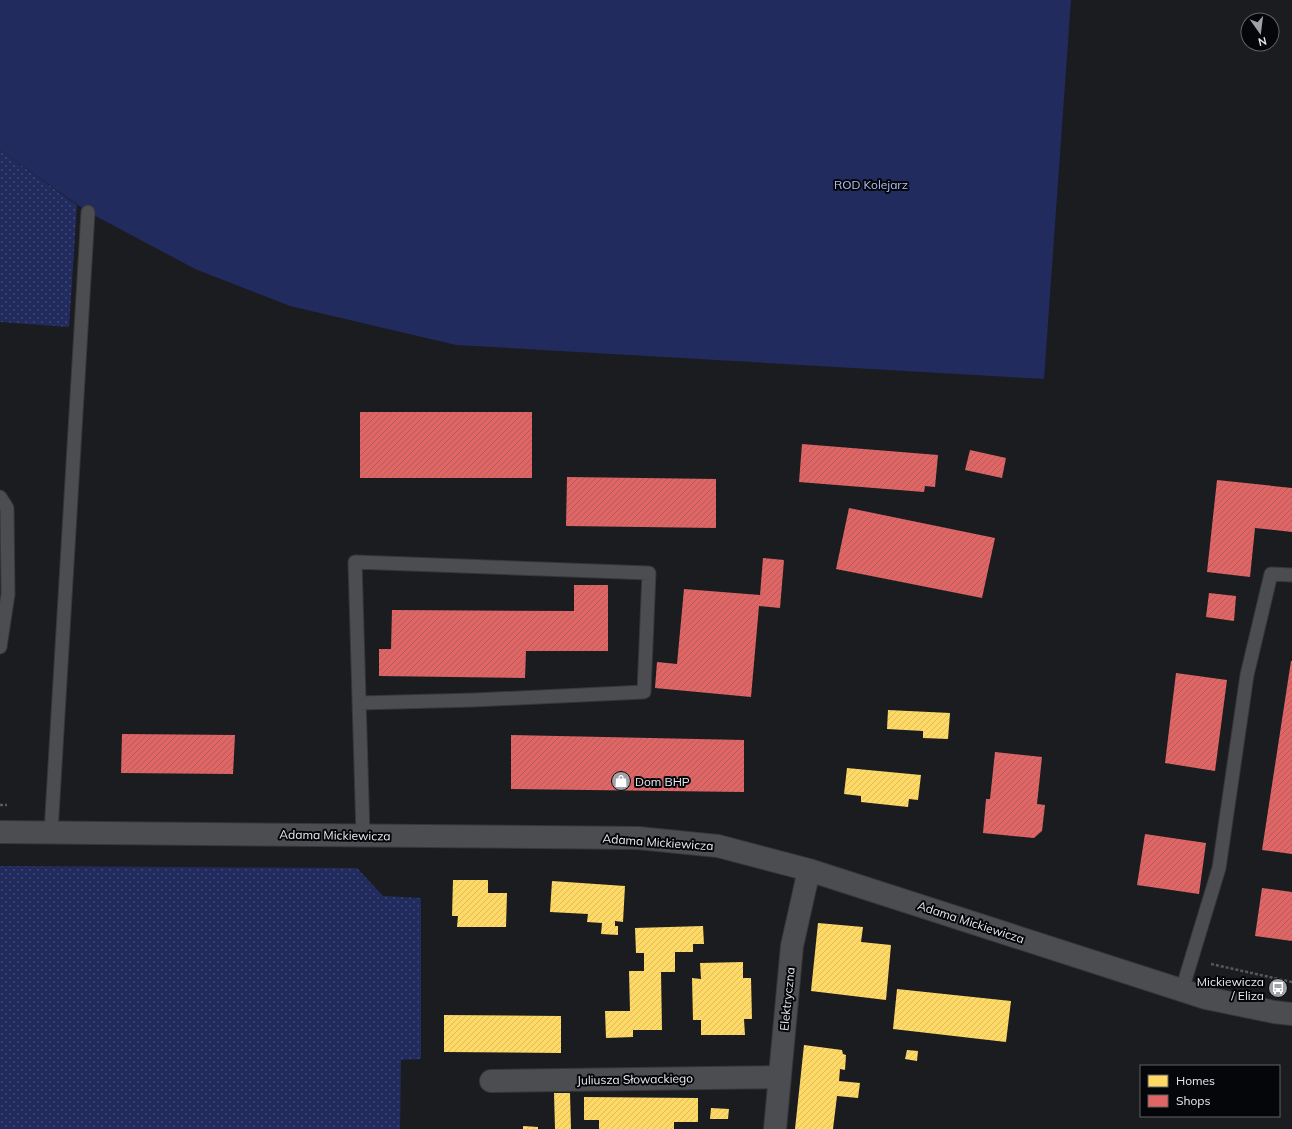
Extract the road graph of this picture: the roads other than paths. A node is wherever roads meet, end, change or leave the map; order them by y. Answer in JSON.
{"nodes":[{"id":1,"x":88,"y":212,"type":"dead end"},
{"id":2,"x":0,"y":497,"type":"edge"},
{"id":3,"x":1292,"y":575,"type":"edge"},
{"id":4,"x":0,"y":647,"type":"edge"},
{"id":5,"x":359,"y":703,"type":"junction"},
{"id":6,"x":0,"y":832,"type":"edge"},
{"id":7,"x":51,"y":832,"type":"junction"},
{"id":8,"x":363,"y":835,"type":"junction"},
{"id":9,"x":809,"y":870,"type":"junction"},
{"id":10,"x":1182,"y":990,"type":"junction"},
{"id":11,"x":1292,"y":1014,"type":"edge"},
{"id":12,"x":780,"y":1077,"type":"junction"},
{"id":13,"x":491,"y":1082,"type":"dead end"},
{"id":14,"x":775,"y":1129,"type":"edge"}],
"edges":[{"from":1,"to":7,"type":"lane"},
{"from":2,"to":4,"type":"lane"},
{"from":3,"to":10,"type":"lane"},
{"from":5,"to":5,"type":"lane"},
{"from":5,"to":8,"type":"lane"},
{"from":6,"to":7,"type":"street","name":"Adama Mickiewicza"},
{"from":7,"to":8,"type":"street","name":"Adama Mickiewicza"},
{"from":8,"to":9,"type":"street","name":"Adama Mickiewicza"},
{"from":9,"to":10,"type":"street","name":"Adama Mickiewicza"},
{"from":9,"to":12,"type":"street","name":"Elektryczna"},
{"from":10,"to":11,"type":"street","name":"Adama Mickiewicza"},
{"from":12,"to":13,"type":"street","name":"Juliusza Słowackiego"},
{"from":12,"to":14,"type":"street","name":"Elektryczna"}]}
